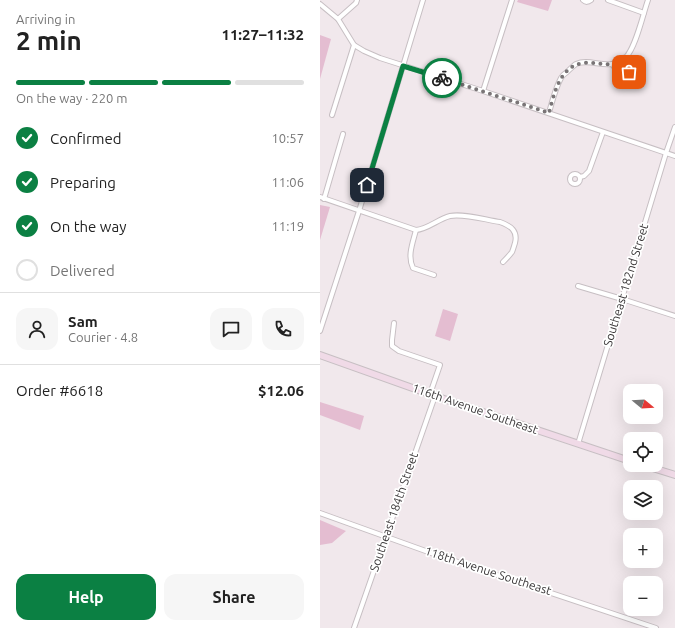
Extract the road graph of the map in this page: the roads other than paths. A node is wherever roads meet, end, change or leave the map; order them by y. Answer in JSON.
{"nodes":[{"id":1,"x":357,"y":0,"type":"edge"},
{"id":2,"x":423,"y":0,"type":"edge"},
{"id":3,"x":512,"y":0,"type":"edge"},
{"id":4,"x":583,"y":0,"type":"edge"},
{"id":5,"x":592,"y":0,"type":"edge"},
{"id":6,"x":608,"y":0,"type":"edge"},
{"id":7,"x":648,"y":0,"type":"edge"},
{"id":8,"x":320,"y":4,"type":"edge"},
{"id":9,"x":644,"y":13,"type":"junction"},
{"id":10,"x":338,"y":19,"type":"junction"},
{"id":11,"x":354,"y":45,"type":"junction"},
{"id":12,"x":623,"y":58,"type":"junction"},
{"id":13,"x":612,"y":64,"type":"junction"},
{"id":14,"x":403,"y":66,"type":"junction"},
{"id":15,"x":483,"y":91,"type":"junction"},
{"id":16,"x":549,"y":113,"type":"junction"},
{"id":17,"x":332,"y":115,"type":"dead end"},
{"id":18,"x":675,"y":127,"type":"edge"},
{"id":19,"x":603,"y":132,"type":"junction"},
{"id":20,"x":343,"y":134,"type":"dead end"},
{"id":21,"x":666,"y":153,"type":"junction"},
{"id":22,"x":675,"y":156,"type":"edge"},
{"id":23,"x":580,"y":177,"type":"dead end"},
{"id":24,"x":322,"y":198,"type":"edge"},
{"id":25,"x":359,"y":211,"type":"junction"},
{"id":26,"x":416,"y":230,"type":"junction"},
{"id":27,"x":503,"y":262,"type":"dead end"},
{"id":28,"x":434,"y":276,"type":"dead end"},
{"id":29,"x":578,"y":286,"type":"dead end"},
{"id":30,"x":622,"y":299,"type":"junction"},
{"id":31,"x":675,"y":316,"type":"edge"},
{"id":32,"x":394,"y":323,"type":"dead end"},
{"id":33,"x":320,"y":331,"type":"edge"},
{"id":34,"x":320,"y":355,"type":"edge"},
{"id":35,"x":432,"y":395,"type":"junction"},
{"id":36,"x":578,"y":444,"type":"junction"},
{"id":37,"x":623,"y":459,"type":"edge"},
{"id":38,"x":663,"y":472,"type":"edge"},
{"id":39,"x":675,"y":476,"type":"edge"},
{"id":40,"x":320,"y":513,"type":"edge"},
{"id":41,"x":386,"y":537,"type":"junction"},
{"id":42,"x":354,"y":628,"type":"edge"},
{"id":43,"x":656,"y":628,"type":"edge"}],
"edges":[{"from":1,"to":10,"type":"street"},
{"from":2,"to":14,"type":"street"},
{"from":3,"to":15,"type":"street"},
{"from":4,"to":5,"type":"street"},
{"from":6,"to":9,"type":"street"},
{"from":7,"to":9,"type":"street"},
{"from":8,"to":10,"type":"street"},
{"from":9,"to":12,"type":"street"},
{"from":10,"to":11,"type":"street"},
{"from":11,"to":14,"type":"street"},
{"from":11,"to":17,"type":"street"},
{"from":12,"to":13,"type":"street"},
{"from":12,"to":13,"type":"street"},
{"from":13,"to":16,"type":"street"},
{"from":14,"to":15,"type":"street"},
{"from":14,"to":25,"type":"street"},
{"from":15,"to":16,"type":"street"},
{"from":16,"to":19,"type":"street"},
{"from":18,"to":21,"type":"street","name":"Southeast 182nd Street"},
{"from":19,"to":21,"type":"street"},
{"from":19,"to":23,"type":"street"},
{"from":20,"to":24,"type":"street"},
{"from":21,"to":22,"type":"street"},
{"from":21,"to":30,"type":"street","name":"Southeast 182nd Street"},
{"from":24,"to":25,"type":"street"},
{"from":25,"to":26,"type":"street"},
{"from":25,"to":33,"type":"street"},
{"from":26,"to":27,"type":"street"},
{"from":26,"to":28,"type":"street"},
{"from":29,"to":30,"type":"street"},
{"from":30,"to":31,"type":"street"},
{"from":30,"to":36,"type":"street","name":"Southeast 182nd Street"},
{"from":32,"to":35,"type":"street","name":"Southeast 184th Street"},
{"from":34,"to":35,"type":"street","name":"116th Avenue Southeast"},
{"from":35,"to":36,"type":"street","name":"116th Avenue Southeast"},
{"from":35,"to":41,"type":"street","name":"Southeast 184th Street"},
{"from":36,"to":37,"type":"street","name":"116th Avenue Southeast"},
{"from":38,"to":39,"type":"street"},
{"from":40,"to":41,"type":"street","name":"118th Avenue Southeast"},
{"from":41,"to":42,"type":"street","name":"Southeast 184th Street"},
{"from":41,"to":43,"type":"street","name":"118th Avenue Southeast"}]}
